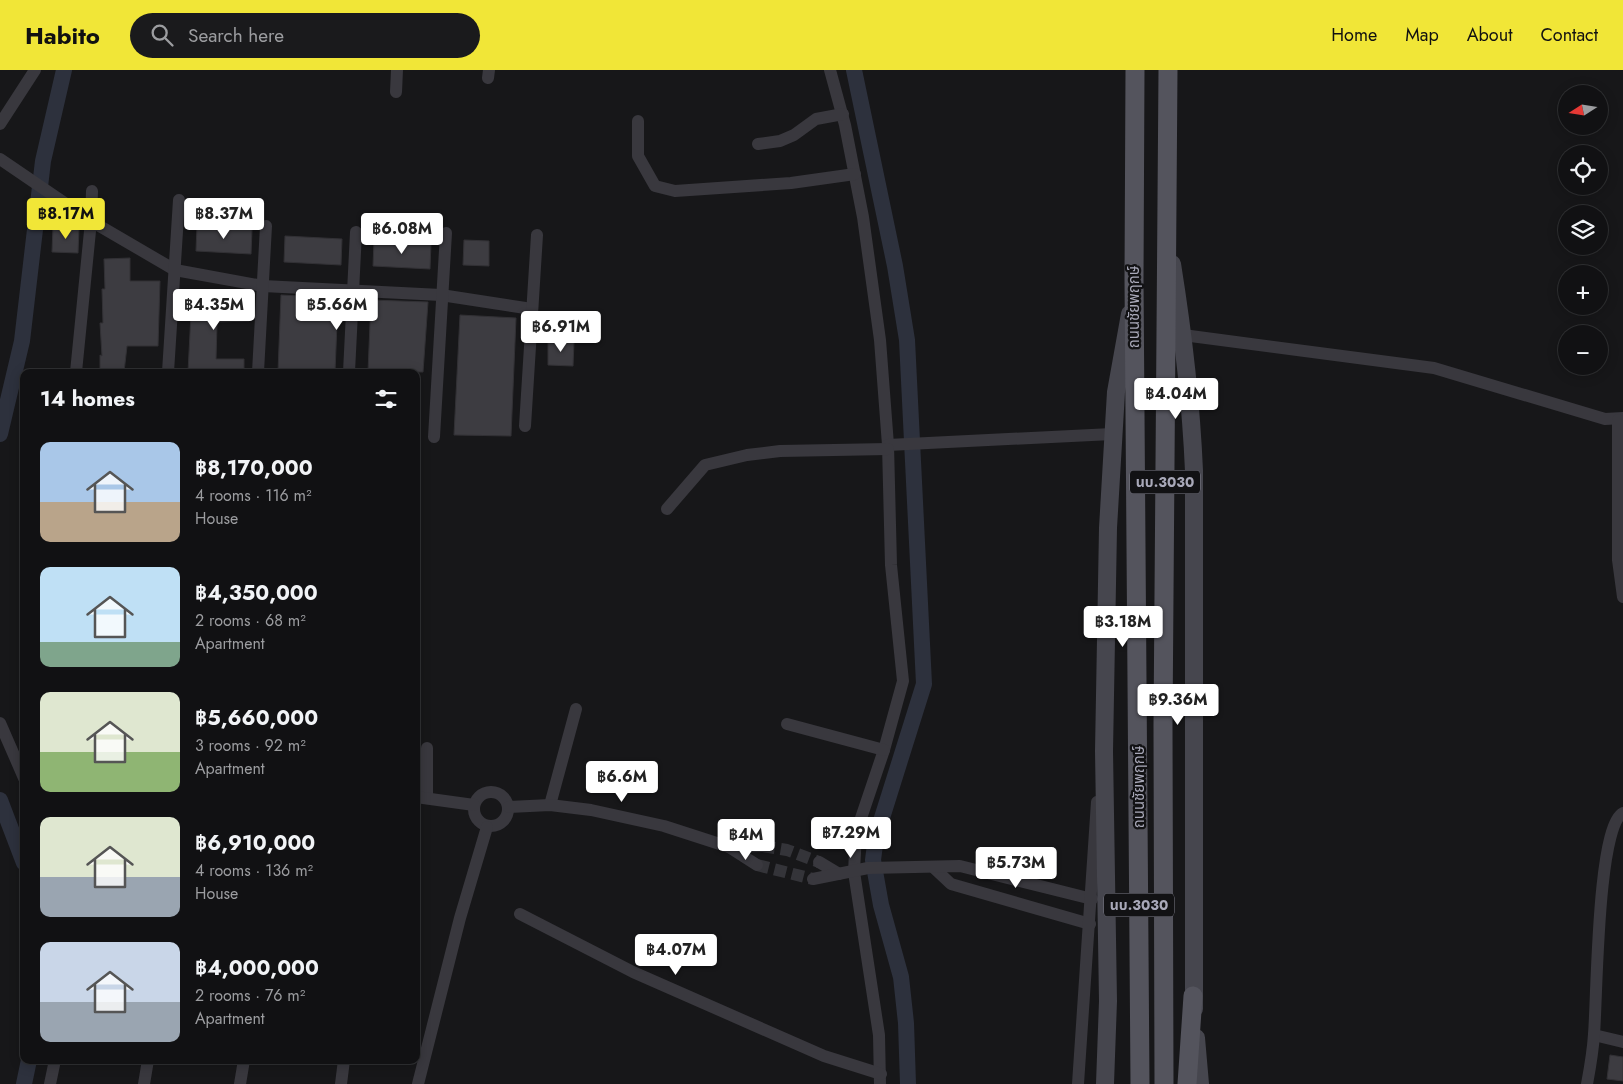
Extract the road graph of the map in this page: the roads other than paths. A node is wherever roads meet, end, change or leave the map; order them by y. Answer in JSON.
{"nodes":[{"id":1,"x":35,"y":70,"type":"edge"},
{"id":2,"x":397,"y":70,"type":"edge"},
{"id":3,"x":830,"y":70,"type":"edge"},
{"id":4,"x":1135,"y":70,"type":"edge"},
{"id":5,"x":1168,"y":70,"type":"edge"},
{"id":6,"x":396,"y":92,"type":"dead end"},
{"id":7,"x":842,"y":114,"type":"junction"},
{"id":8,"x":638,"y":121,"type":"dead end"},
{"id":9,"x":0,"y":124,"type":"edge"},
{"id":10,"x":758,"y":144,"type":"dead end"},
{"id":11,"x":0,"y":159,"type":"edge"},
{"id":12,"x":855,"y":174,"type":"junction"},
{"id":13,"x":92,"y":191,"type":"dead end"},
{"id":14,"x":179,"y":200,"type":"dead end"},
{"id":15,"x":92,"y":221,"type":"junction"},
{"id":16,"x":266,"y":226,"type":"dead end"},
{"id":17,"x":356,"y":232,"type":"dead end"},
{"id":18,"x":446,"y":233,"type":"dead end"},
{"id":19,"x":536,"y":236,"type":"dead end"},
{"id":20,"x":1168,"y":239,"type":"junction"},
{"id":21,"x":175,"y":270,"type":"junction"},
{"id":22,"x":263,"y":286,"type":"junction"},
{"id":23,"x":353,"y":291,"type":"junction"},
{"id":24,"x":441,"y":294,"type":"junction"},
{"id":25,"x":1134,"y":294,"type":"junction"},
{"id":26,"x":532,"y":309,"type":"junction"},
{"id":27,"x":1183,"y":335,"type":"junction"},
{"id":28,"x":76,"y":369,"type":"edge"},
{"id":29,"x":168,"y":369,"type":"edge"},
{"id":30,"x":258,"y":369,"type":"edge"},
{"id":31,"x":349,"y":369,"type":"edge"},
{"id":32,"x":1621,"y":419,"type":"edge"},
{"id":33,"x":525,"y":426,"type":"dead end"},
{"id":34,"x":1112,"y":434,"type":"junction"},
{"id":35,"x":434,"y":437,"type":"dead end"},
{"id":36,"x":890,"y":446,"type":"junction"},
{"id":37,"x":666,"y":509,"type":"dead end"},
{"id":38,"x":1623,"y":596,"type":"edge"},
{"id":39,"x":576,"y":709,"type":"dead end"},
{"id":40,"x":0,"y":724,"type":"edge"},
{"id":41,"x":786,"y":724,"type":"dead end"},
{"id":42,"x":427,"y":748,"type":"dead end"},
{"id":43,"x":884,"y":750,"type":"junction"},
{"id":44,"x":1104,"y":751,"type":"junction"},
{"id":45,"x":20,"y":769,"type":"edge"},
{"id":46,"x":422,"y":798,"type":"edge"},
{"id":47,"x":474,"y":805,"type":"junction"},
{"id":48,"x":550,"y":805,"type":"junction"},
{"id":49,"x":509,"y":807,"type":"junction"},
{"id":50,"x":1623,"y":813,"type":"edge"},
{"id":51,"x":487,"y":826,"type":"junction"},
{"id":52,"x":763,"y":846,"type":"tunnel mouth"},
{"id":53,"x":728,"y":847,"type":"junction"},
{"id":54,"x":819,"y":862,"type":"tunnel mouth"},
{"id":55,"x":756,"y":865,"type":"tunnel mouth"},
{"id":56,"x":934,"y":868,"type":"junction"},
{"id":57,"x":854,"y":872,"type":"junction"},
{"id":58,"x":839,"y":874,"type":"junction"},
{"id":59,"x":813,"y":879,"type":"tunnel mouth"},
{"id":60,"x":1092,"y":899,"type":"junction"},
{"id":61,"x":520,"y":914,"type":"dead end"},
{"id":62,"x":1090,"y":924,"type":"junction"},
{"id":63,"x":1193,"y":996,"type":"junction"},
{"id":64,"x":1108,"y":1000,"type":"junction"},
{"id":65,"x":1594,"y":1035,"type":"junction"},
{"id":66,"x":1623,"y":1042,"type":"edge"},
{"id":67,"x":54,"y":1064,"type":"edge"},
{"id":68,"x":147,"y":1064,"type":"edge"},
{"id":69,"x":243,"y":1064,"type":"edge"},
{"id":70,"x":344,"y":1064,"type":"edge"},
{"id":71,"x":880,"y":1079,"type":"edge"},
{"id":72,"x":50,"y":1084,"type":"edge"},
{"id":73,"x":144,"y":1084,"type":"edge"},
{"id":74,"x":240,"y":1084,"type":"edge"},
{"id":75,"x":341,"y":1084,"type":"edge"},
{"id":76,"x":418,"y":1084,"type":"edge"},
{"id":77,"x":1078,"y":1084,"type":"edge"},
{"id":78,"x":1105,"y":1084,"type":"edge"},
{"id":79,"x":1116,"y":1084,"type":"edge"},
{"id":80,"x":1140,"y":1084,"type":"edge"},
{"id":81,"x":1164,"y":1084,"type":"edge"},
{"id":82,"x":1187,"y":1084,"type":"edge"},
{"id":83,"x":1200,"y":1084,"type":"edge"},
{"id":84,"x":1587,"y":1084,"type":"edge"}],
"edges":[{"from":1,"to":9,"type":"street"},
{"from":2,"to":6,"type":"street"},
{"from":3,"to":7,"type":"street"},
{"from":4,"to":25,"type":"main road","name":"ถนนชัยพฤกษ์","number":"นบ.3030"},
{"from":5,"to":20,"type":"main road","name":"ถนนชัยพฤกษ์","number":"นบ.3030"},
{"from":7,"to":10,"type":"street"},
{"from":7,"to":12,"type":"street"},
{"from":8,"to":12,"type":"street"},
{"from":11,"to":15,"type":"street"},
{"from":12,"to":36,"type":"street"},
{"from":13,"to":15,"type":"street"},
{"from":14,"to":21,"type":"street"},
{"from":15,"to":21,"type":"street"},
{"from":15,"to":28,"type":"street"},
{"from":16,"to":22,"type":"street"},
{"from":17,"to":23,"type":"street"},
{"from":18,"to":24,"type":"street"},
{"from":19,"to":26,"type":"street"},
{"from":20,"to":27,"type":"main road"},
{"from":20,"to":81,"type":"main road","name":"ถนนชัยพฤกษ์","number":"นบ.3030"},
{"from":21,"to":22,"type":"street"},
{"from":21,"to":29,"type":"street"},
{"from":22,"to":23,"type":"street"},
{"from":22,"to":30,"type":"street"},
{"from":23,"to":24,"type":"street"},
{"from":23,"to":31,"type":"street"},
{"from":24,"to":26,"type":"street"},
{"from":24,"to":35,"type":"street"},
{"from":25,"to":34,"type":"main road"},
{"from":25,"to":80,"type":"main road","name":"ถนนชัยพฤกษ์","number":"นบ.3030"},
{"from":26,"to":33,"type":"street"},
{"from":27,"to":32,"type":"street"},
{"from":27,"to":63,"type":"main road"},
{"from":32,"to":38,"type":"street"},
{"from":34,"to":36,"type":"street"},
{"from":34,"to":44,"type":"main road"},
{"from":36,"to":37,"type":"street"},
{"from":36,"to":43,"type":"street"},
{"from":39,"to":48,"type":"street"},
{"from":40,"to":45,"type":"street"},
{"from":41,"to":43,"type":"street"},
{"from":42,"to":46,"type":"street"},
{"from":43,"to":57,"type":"street"},
{"from":44,"to":60,"type":"street"},
{"from":44,"to":64,"type":"main road"},
{"from":46,"to":47,"type":"street"},
{"from":47,"to":49,"type":"street"},
{"from":47,"to":51,"type":"street"},
{"from":48,"to":49,"type":"street"},
{"from":48,"to":53,"type":"street"},
{"from":49,"to":51,"type":"street"},
{"from":50,"to":65,"type":"street"},
{"from":51,"to":76,"type":"street"},
{"from":52,"to":53,"type":"street"},
{"from":53,"to":55,"type":"street"},
{"from":54,"to":58,"type":"street"},
{"from":56,"to":57,"type":"street"},
{"from":56,"to":60,"type":"street"},
{"from":56,"to":62,"type":"street"},
{"from":57,"to":58,"type":"street"},
{"from":57,"to":71,"type":"street"},
{"from":58,"to":59,"type":"street"},
{"from":60,"to":62,"type":"street"},
{"from":61,"to":71,"type":"street"},
{"from":62,"to":77,"type":"street"},
{"from":63,"to":82,"type":"main road"},
{"from":63,"to":83,"type":"main road"},
{"from":64,"to":78,"type":"main road"},
{"from":64,"to":79,"type":"main road"},
{"from":65,"to":66,"type":"street"},
{"from":65,"to":84,"type":"street"},
{"from":67,"to":72,"type":"street"},
{"from":68,"to":73,"type":"street"},
{"from":69,"to":74,"type":"street"},
{"from":70,"to":75,"type":"street"}]}
